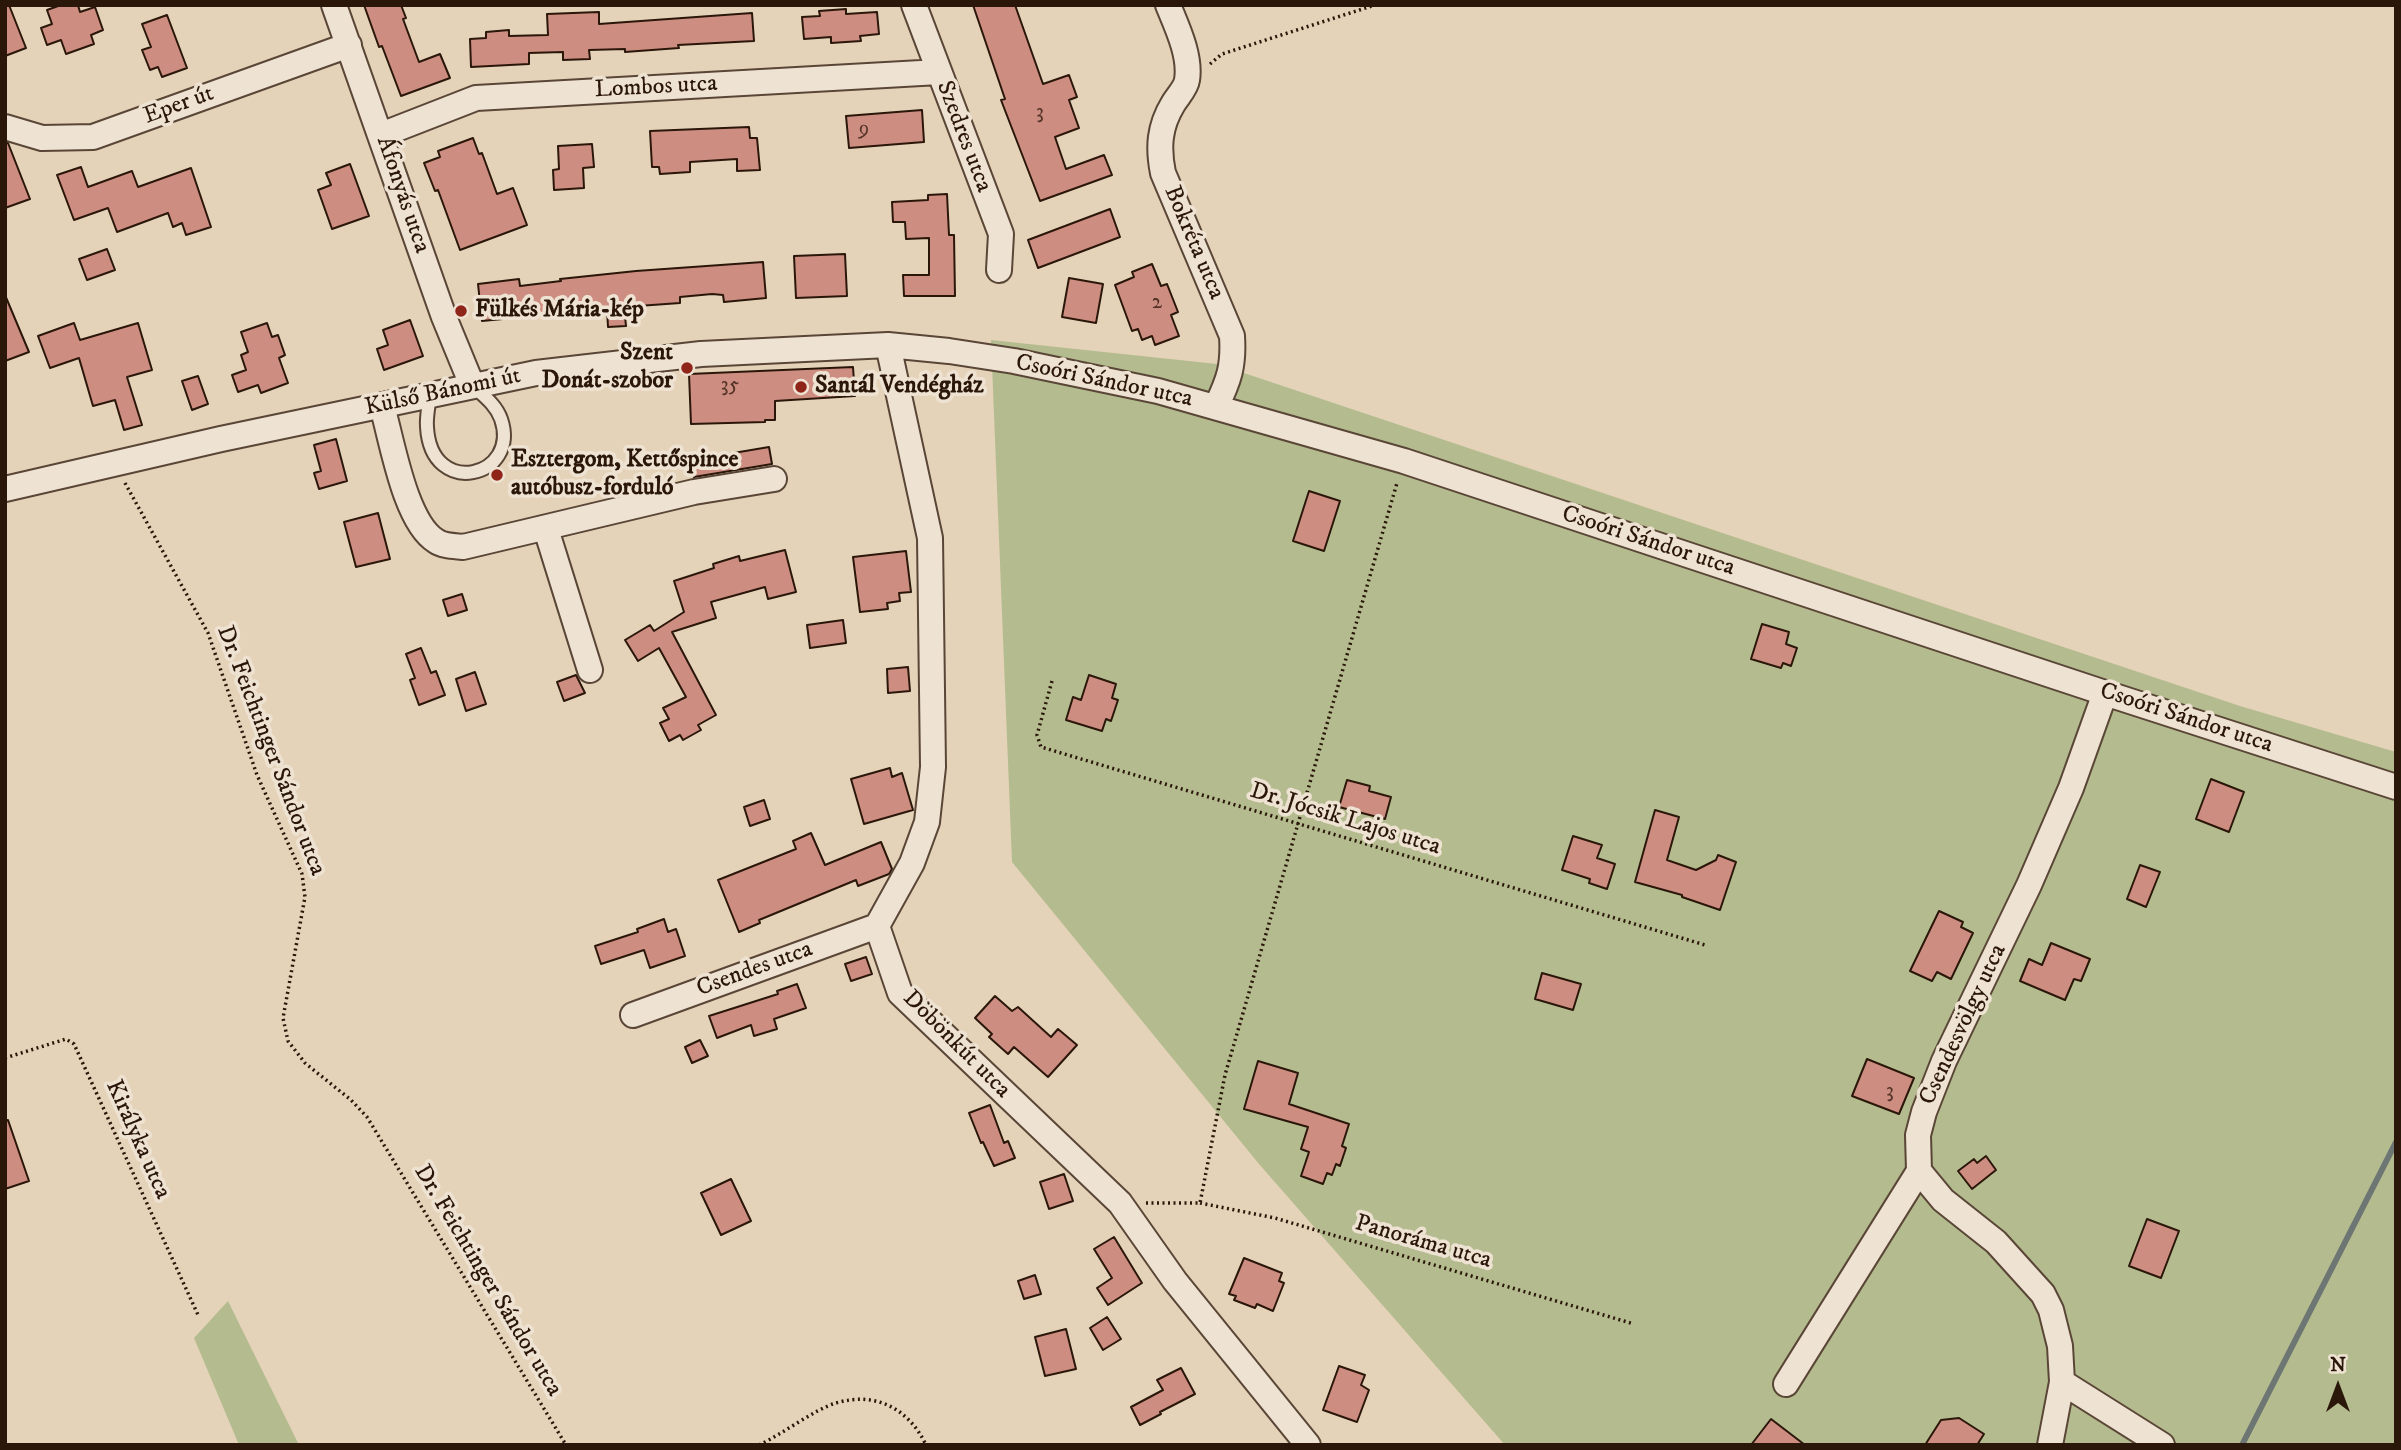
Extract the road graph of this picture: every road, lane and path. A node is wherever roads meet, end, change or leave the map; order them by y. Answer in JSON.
{"nodes":[{"id":1,"x":334,"y":5,"type":"edge"},
{"id":2,"x":914,"y":5,"type":"edge"},
{"id":3,"x":1168,"y":5,"type":"edge"},
{"id":4,"x":1375,"y":5,"type":"edge"},
{"id":5,"x":349,"y":45,"type":"junction"},
{"id":6,"x":939,"y":72,"type":"junction"},
{"id":7,"x":1187,"y":82,"type":"junction"},
{"id":8,"x":5,"y":127,"type":"edge"},
{"id":9,"x":381,"y":135,"type":"junction"},
{"id":10,"x":999,"y":270,"type":"dead end"},
{"id":11,"x":888,"y":345,"type":"junction"},
{"id":12,"x":472,"y":385,"type":"junction"},
{"id":13,"x":430,"y":394,"type":"junction"},
{"id":14,"x":382,"y":406,"type":"junction"},
{"id":15,"x":1216,"y":407,"type":"junction"},
{"id":16,"x":1404,"y":461,"type":"junction"},
{"id":17,"x":114,"y":463,"type":"junction"},
{"id":18,"x":774,"y":479,"type":"dead end"},
{"id":19,"x":5,"y":489,"type":"edge"},
{"id":20,"x":545,"y":529,"type":"junction"},
{"id":21,"x":590,"y":670,"type":"dead end"},
{"id":22,"x":1052,"y":681,"type":"dead end"},
{"id":23,"x":2105,"y":693,"type":"junction"},
{"id":24,"x":2396,"y":787,"type":"edge"},
{"id":25,"x":1298,"y":825,"type":"junction"},
{"id":26,"x":877,"y":926,"type":"junction"},
{"id":27,"x":1705,"y":945,"type":"dead end"},
{"id":28,"x":633,"y":1015,"type":"dead end"},
{"id":29,"x":5,"y":1058,"type":"edge"},
{"id":30,"x":1919,"y":1171,"type":"junction"},
{"id":31,"x":1119,"y":1203,"type":"junction"},
{"id":32,"x":1200,"y":1203,"type":"junction"},
{"id":33,"x":199,"y":1317,"type":"dead end"},
{"id":34,"x":1634,"y":1324,"type":"dead end"},
{"id":35,"x":2062,"y":1382,"type":"junction"},
{"id":36,"x":1786,"y":1384,"type":"dead end"},
{"id":37,"x":566,"y":1445,"type":"edge"},
{"id":38,"x":759,"y":1445,"type":"edge"},
{"id":39,"x":926,"y":1445,"type":"edge"},
{"id":40,"x":1308,"y":1445,"type":"edge"},
{"id":41,"x":2049,"y":1445,"type":"edge"},
{"id":42,"x":2162,"y":1445,"type":"edge"}],
"edges":[{"from":1,"to":5,"type":"street","name":"Áfonyás utca"},
{"from":2,"to":6,"type":"street","name":"Szedres utca"},
{"from":3,"to":7,"type":"street"},
{"from":4,"to":7,"type":"path"},
{"from":5,"to":8,"type":"street","name":"Eper út"},
{"from":5,"to":9,"type":"street","name":"Áfonyás utca"},
{"from":6,"to":9,"type":"street","name":"Lombos utca"},
{"from":6,"to":10,"type":"street","name":"Szedres utca"},
{"from":7,"to":15,"type":"street","name":"Bokréta utca"},
{"from":9,"to":12,"type":"street","name":"Áfonyás utca"},
{"from":11,"to":12,"type":"street","name":"Külső Bánomi út"},
{"from":11,"to":15,"type":"street","name":"Csoóri Sándor utca"},
{"from":11,"to":26,"type":"street"},
{"from":12,"to":13,"type":"street","name":"Külső Bánomi út"},
{"from":12,"to":13,"type":"lane"},
{"from":13,"to":14,"type":"street","name":"Külső Bánomi út"},
{"from":14,"to":17,"type":"street","name":"Külső Bánomi út"},
{"from":14,"to":20,"type":"street"},
{"from":15,"to":16,"type":"street","name":"Csoóri Sándor utca"},
{"from":16,"to":23,"type":"street","name":"Csoóri Sándor utca"},
{"from":16,"to":25,"type":"path"},
{"from":17,"to":19,"type":"street","name":"Külső Bánomi út"},
{"from":17,"to":37,"type":"path","name":"Dr. Feichtinger Sándor utca"},
{"from":18,"to":20,"type":"street"},
{"from":20,"to":21,"type":"street"},
{"from":22,"to":25,"type":"path","name":"Dr. Jócsik Lajos utca"},
{"from":23,"to":24,"type":"street","name":"Csoóri Sándor utca"},
{"from":23,"to":30,"type":"street","name":"Csendesvölgy utca"},
{"from":25,"to":27,"type":"path","name":"Dr. Jócsik Lajos utca"},
{"from":25,"to":32,"type":"path"},
{"from":26,"to":28,"type":"street","name":"Csendes utca"},
{"from":26,"to":31,"type":"street","name":"Döbönkút utca"},
{"from":29,"to":33,"type":"path","name":"Királyka utca"},
{"from":30,"to":35,"type":"street"},
{"from":30,"to":36,"type":"street"},
{"from":31,"to":32,"type":"path","name":"Panoráma utca"},
{"from":31,"to":40,"type":"street","name":"Döbönkút utca"},
{"from":32,"to":34,"type":"path","name":"Panoráma utca"},
{"from":35,"to":41,"type":"street"},
{"from":35,"to":42,"type":"street"},
{"from":38,"to":39,"type":"path"}]}
